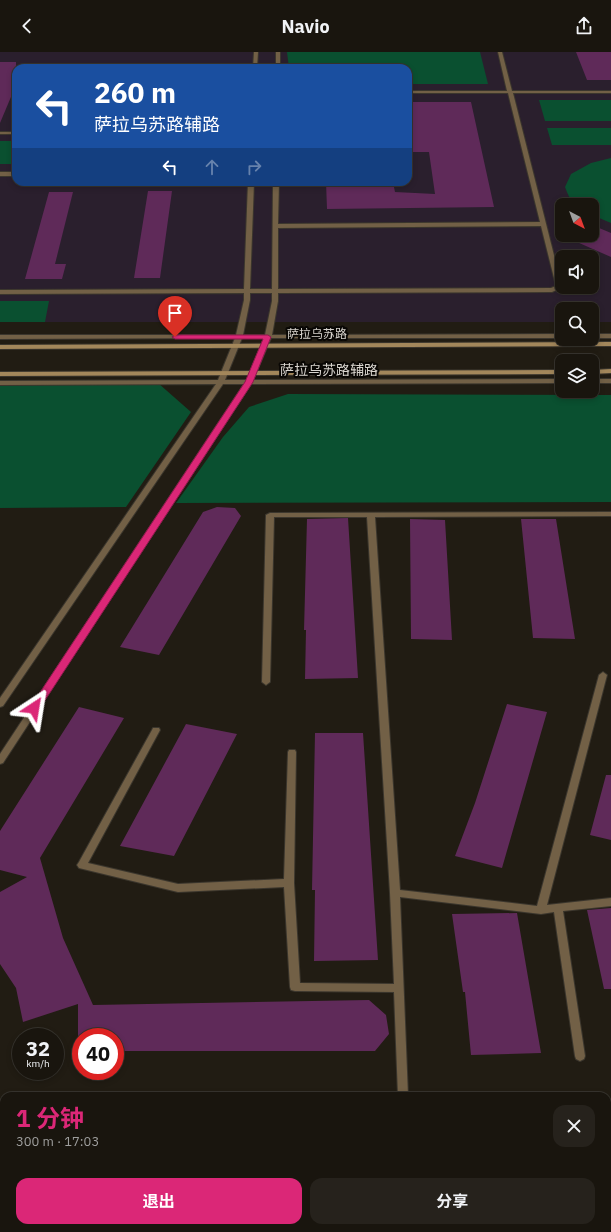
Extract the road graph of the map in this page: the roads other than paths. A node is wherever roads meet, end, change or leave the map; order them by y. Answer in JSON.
{"nodes":[{"id":1,"x":256,"y":52,"type":"edge"},
{"id":2,"x":278,"y":52,"type":"edge"},
{"id":3,"x":500,"y":52,"type":"edge"},
{"id":4,"x":255,"y":64,"type":"edge"},
{"id":5,"x":278,"y":64,"type":"edge"},
{"id":6,"x":412,"y":92,"type":"edge"},
{"id":7,"x":510,"y":92,"type":"junction"},
{"id":8,"x":611,"y":92,"type":"edge"},
{"id":9,"x":12,"y":133,"type":"edge"},
{"id":10,"x":0,"y":134,"type":"edge"},
{"id":11,"x":0,"y":174,"type":"edge"},
{"id":12,"x":12,"y":174,"type":"edge"},
{"id":13,"x":251,"y":186,"type":"edge"},
{"id":14,"x":276,"y":186,"type":"edge"},
{"id":15,"x":542,"y":224,"type":"junction"},
{"id":16,"x":276,"y":226,"type":"junction"},
{"id":17,"x":247,"y":291,"type":"junction"},
{"id":18,"x":0,"y":292,"type":"edge"},
{"id":19,"x":275,"y":292,"type":"junction"},
{"id":20,"x":555,"y":336,"type":"edge"},
{"id":21,"x":599,"y":336,"type":"edge"},
{"id":22,"x":611,"y":336,"type":"edge"},
{"id":23,"x":0,"y":337,"type":"edge"},
{"id":24,"x":239,"y":337,"type":"junction"},
{"id":25,"x":268,"y":337,"type":"junction"},
{"id":26,"x":611,"y":344,"type":"edge"},
{"id":27,"x":236,"y":346,"type":"junction"},
{"id":28,"x":264,"y":346,"type":"junction"},
{"id":29,"x":0,"y":347,"type":"edge"},
{"id":30,"x":611,"y":371,"type":"edge"},
{"id":31,"x":555,"y":372,"type":"edge"},
{"id":32,"x":599,"y":372,"type":"edge"},
{"id":33,"x":0,"y":374,"type":"edge"},
{"id":34,"x":225,"y":374,"type":"junction"},
{"id":35,"x":253,"y":374,"type":"junction"},
{"id":36,"x":599,"y":381,"type":"edge"},
{"id":37,"x":611,"y":381,"type":"edge"},
{"id":38,"x":221,"y":382,"type":"junction"},
{"id":39,"x":249,"y":382,"type":"junction"},
{"id":40,"x":555,"y":382,"type":"edge"},
{"id":41,"x":0,"y":383,"type":"edge"},
{"id":42,"x":611,"y":514,"type":"edge"},
{"id":43,"x":371,"y":515,"type":"junction"},
{"id":44,"x":603,"y":675,"type":"dead end"},
{"id":45,"x":266,"y":682,"type":"dead end"},
{"id":46,"x":0,"y":704,"type":"edge"},
{"id":47,"x":156,"y":730,"type":"dead end"},
{"id":48,"x":292,"y":752,"type":"dead end"},
{"id":49,"x":0,"y":761,"type":"edge"},
{"id":50,"x":289,"y":883,"type":"junction"},
{"id":51,"x":395,"y":893,"type":"junction"},
{"id":52,"x":611,"y":902,"type":"edge"},
{"id":53,"x":558,"y":908,"type":"junction"},
{"id":54,"x":541,"y":910,"type":"junction"},
{"id":55,"x":398,"y":988,"type":"junction"},
{"id":56,"x":580,"y":1056,"type":"dead end"},
{"id":57,"x":403,"y":1092,"type":"edge"}],
"edges":[{"from":1,"to":4,"type":"street"},
{"from":2,"to":5,"type":"street"},
{"from":3,"to":7,"type":"street"},
{"from":6,"to":7,"type":"street"},
{"from":7,"to":8,"type":"street"},
{"from":7,"to":15,"type":"street"},
{"from":9,"to":10,"type":"street"},
{"from":11,"to":12,"type":"street"},
{"from":13,"to":17,"type":"street"},
{"from":14,"to":16,"type":"street"},
{"from":15,"to":16,"type":"street"},
{"from":15,"to":19,"type":"street"},
{"from":16,"to":19,"type":"street"},
{"from":17,"to":18,"type":"street"},
{"from":17,"to":19,"type":"street"},
{"from":17,"to":24,"type":"street"},
{"from":19,"to":25,"type":"street"},
{"from":20,"to":25,"type":"street"},
{"from":21,"to":22,"type":"street"},
{"from":23,"to":24,"type":"street"},
{"from":24,"to":25,"type":"street"},
{"from":24,"to":27,"type":"street"},
{"from":25,"to":28,"type":"street"},
{"from":26,"to":28,"type":"main road","name":"萨拉乌苏路"},
{"from":27,"to":28,"type":"main road","name":"萨拉乌苏路"},
{"from":27,"to":29,"type":"main road","name":"萨拉乌苏路"},
{"from":27,"to":34,"type":"street"},
{"from":28,"to":35,"type":"street"},
{"from":30,"to":32,"type":"main road"},
{"from":31,"to":35,"type":"main road"},
{"from":33,"to":34,"type":"main road"},
{"from":34,"to":35,"type":"main road"},
{"from":34,"to":38,"type":"street"},
{"from":35,"to":39,"type":"street"},
{"from":36,"to":37,"type":"street"},
{"from":38,"to":39,"type":"street","name":"萨拉乌苏路辅路"},
{"from":38,"to":41,"type":"street","name":"萨拉乌苏路辅路"},
{"from":38,"to":46,"type":"street"},
{"from":39,"to":40,"type":"street","name":"萨拉乌苏路辅路"},
{"from":39,"to":49,"type":"street"},
{"from":42,"to":43,"type":"street"},
{"from":43,"to":45,"type":"street"},
{"from":43,"to":51,"type":"street"},
{"from":44,"to":54,"type":"street"},
{"from":47,"to":50,"type":"street"},
{"from":48,"to":50,"type":"street"},
{"from":50,"to":55,"type":"street"},
{"from":51,"to":54,"type":"street"},
{"from":51,"to":55,"type":"street"},
{"from":52,"to":53,"type":"street"},
{"from":53,"to":54,"type":"street"},
{"from":53,"to":56,"type":"street"},
{"from":55,"to":57,"type":"street"}]}
